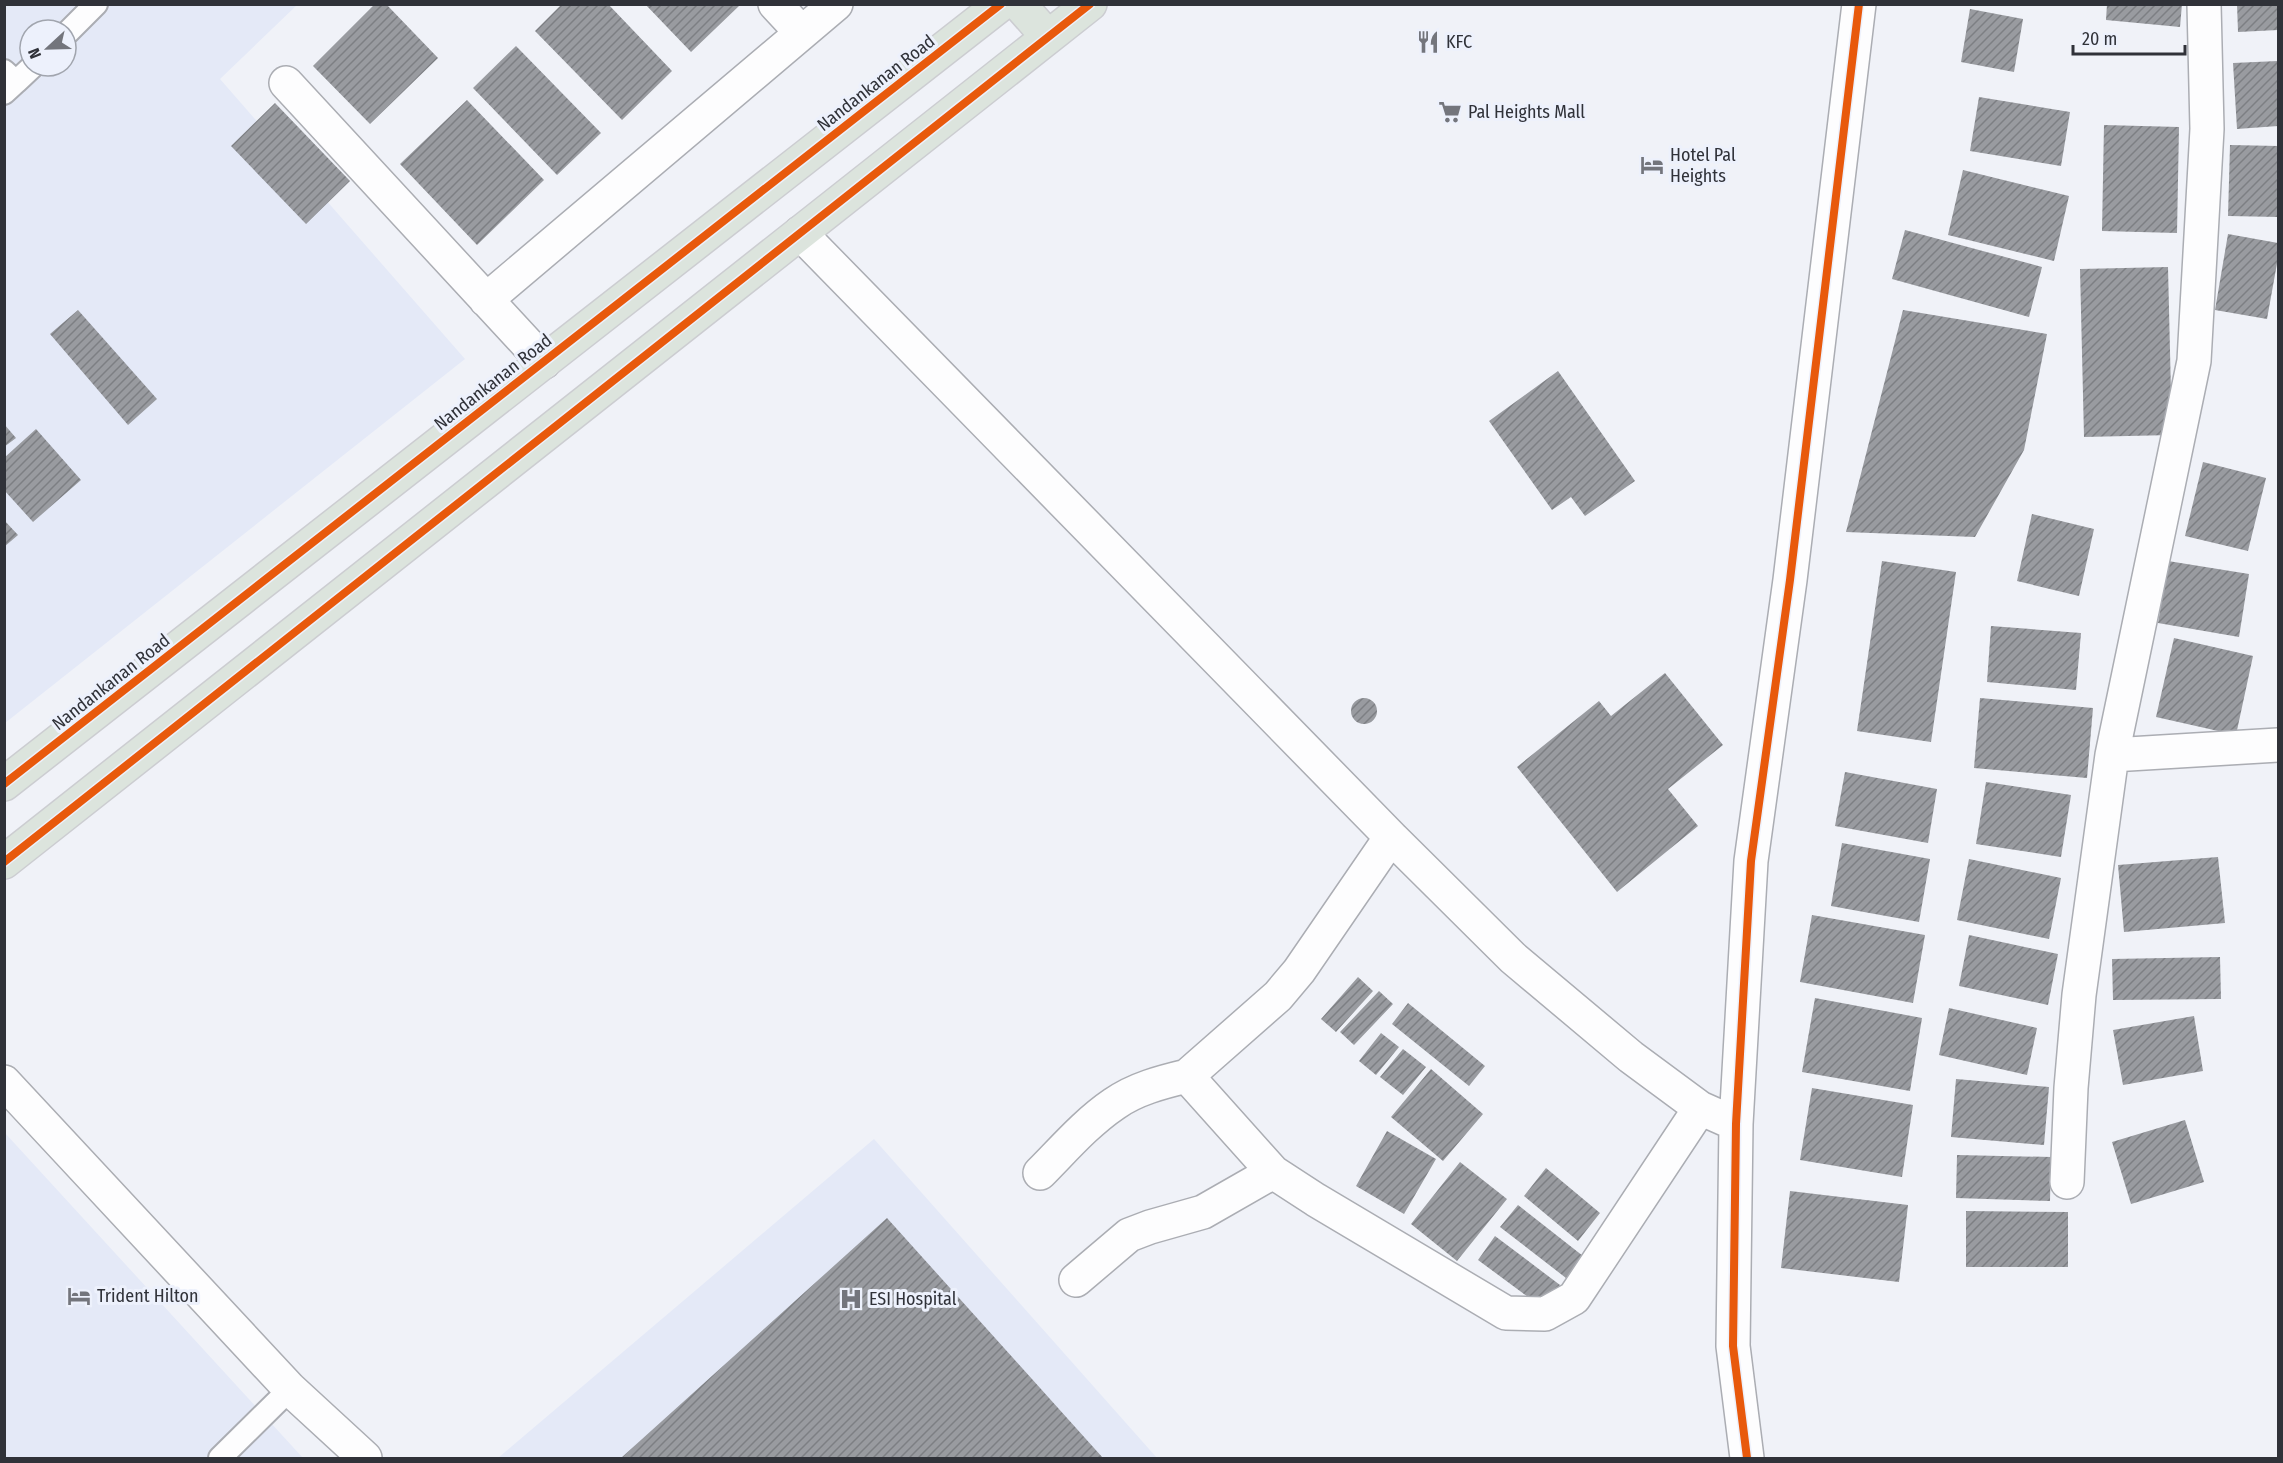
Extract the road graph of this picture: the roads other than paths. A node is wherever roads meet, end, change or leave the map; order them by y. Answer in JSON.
{"nodes":[{"id":1,"x":96,"y":4,"type":"edge"},
{"id":2,"x":775,"y":4,"type":"edge"},
{"id":3,"x":836,"y":4,"type":"edge"},
{"id":4,"x":1001,"y":4,"type":"edge"},
{"id":5,"x":1019,"y":4,"type":"edge"},
{"id":6,"x":1090,"y":4,"type":"edge"},
{"id":7,"x":1859,"y":4,"type":"edge"},
{"id":8,"x":2204,"y":4,"type":"edge"},
{"id":9,"x":78,"y":22,"type":"edge"},
{"id":10,"x":801,"y":32,"type":"junction"},
{"id":11,"x":1048,"y":37,"type":"junction"},
{"id":12,"x":286,"y":83,"type":"dead end"},
{"id":13,"x":800,"y":233,"type":"junction"},
{"id":14,"x":486,"y":300,"type":"junction"},
{"id":15,"x":544,"y":362,"type":"junction"},
{"id":16,"x":2278,"y":745,"type":"edge"},
{"id":17,"x":2112,"y":755,"type":"junction"},
{"id":18,"x":4,"y":784,"type":"edge"},
{"id":19,"x":1391,"y":837,"type":"junction"},
{"id":20,"x":4,"y":862,"type":"edge"},
{"id":21,"x":1187,"y":1076,"type":"junction"},
{"id":22,"x":4,"y":1082,"type":"edge"},
{"id":23,"x":1700,"y":1108,"type":"junction"},
{"id":24,"x":1736,"y":1124,"type":"junction"},
{"id":25,"x":1273,"y":1172,"type":"junction"},
{"id":26,"x":1040,"y":1173,"type":"dead end"},
{"id":27,"x":2067,"y":1182,"type":"dead end"},
{"id":28,"x":1076,"y":1280,"type":"dead end"},
{"id":29,"x":290,"y":1389,"type":"junction"},
{"id":30,"x":220,"y":1458,"type":"edge"},
{"id":31,"x":365,"y":1458,"type":"edge"},
{"id":32,"x":1747,"y":1458,"type":"edge"}],
"edges":[{"from":1,"to":9,"type":"lane"},
{"from":2,"to":10,"type":"street"},
{"from":3,"to":10,"type":"street"},
{"from":4,"to":15,"type":"main road","name":"Nandankanan Road"},
{"from":5,"to":11,"type":"main road"},
{"from":6,"to":11,"type":"main road"},
{"from":7,"to":24,"type":"street"},
{"from":8,"to":17,"type":"street"},
{"from":10,"to":14,"type":"street"},
{"from":11,"to":13,"type":"main road"},
{"from":12,"to":14,"type":"street"},
{"from":13,"to":19,"type":"street"},
{"from":13,"to":20,"type":"main road"},
{"from":14,"to":15,"type":"street"},
{"from":15,"to":18,"type":"main road","name":"Nandankanan Road"},
{"from":16,"to":17,"type":"street"},
{"from":17,"to":27,"type":"street"},
{"from":19,"to":21,"type":"street"},
{"from":19,"to":23,"type":"street"},
{"from":21,"to":25,"type":"street"},
{"from":21,"to":26,"type":"street"},
{"from":22,"to":29,"type":"street"},
{"from":23,"to":24,"type":"street"},
{"from":23,"to":25,"type":"street"},
{"from":24,"to":32,"type":"street"},
{"from":25,"to":28,"type":"street"},
{"from":29,"to":30,"type":"lane"},
{"from":29,"to":31,"type":"street"}]}
